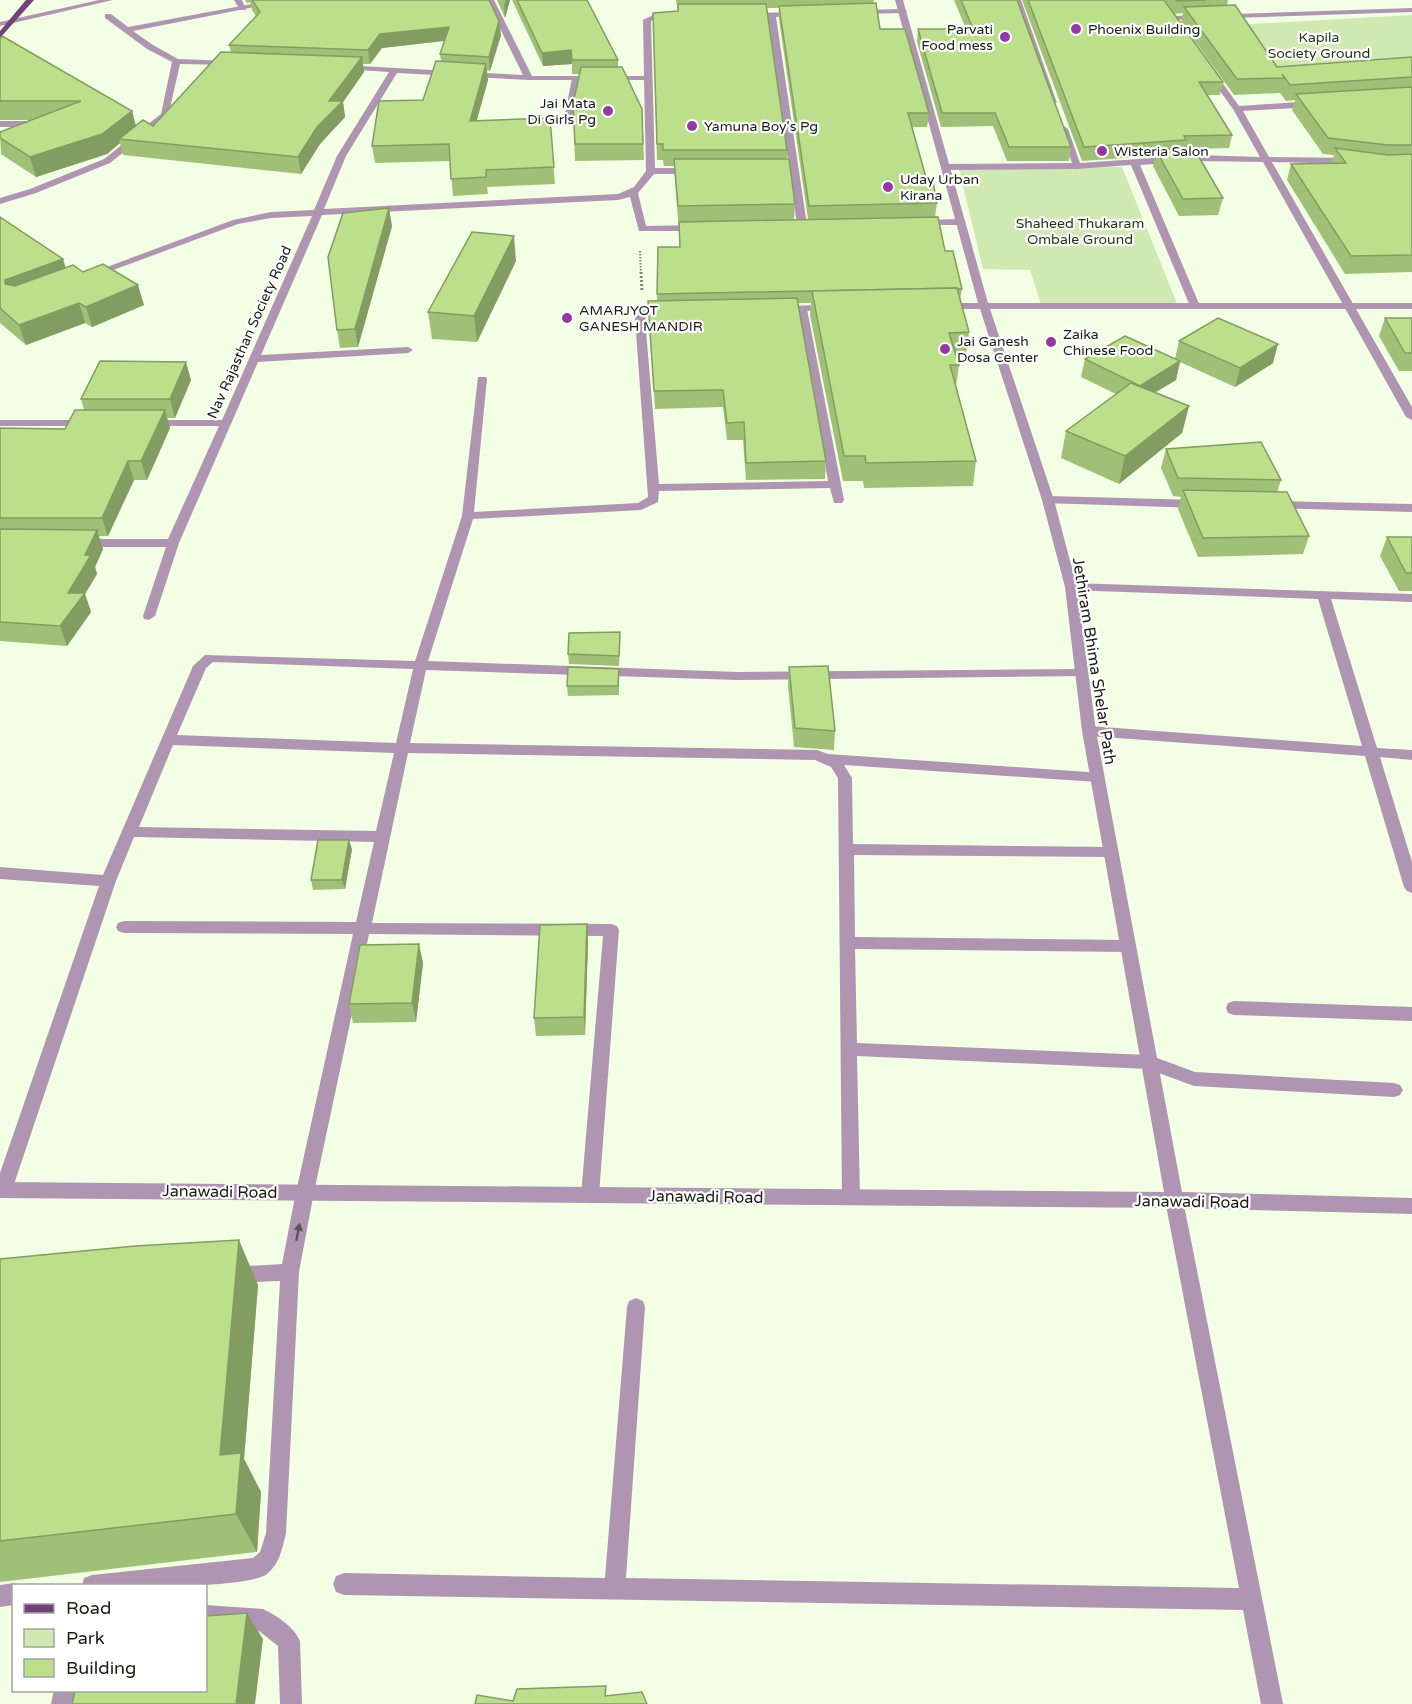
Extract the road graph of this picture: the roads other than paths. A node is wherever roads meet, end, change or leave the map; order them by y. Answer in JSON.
{"nodes":[{"id":1,"x":30,"y":0,"type":"edge"},
{"id":2,"x":109,"y":0,"type":"edge"},
{"id":3,"x":238,"y":0,"type":"edge"},
{"id":4,"x":287,"y":0,"type":"edge"},
{"id":5,"x":490,"y":0,"type":"edge"},
{"id":6,"x":1017,"y":0,"type":"edge"},
{"id":7,"x":901,"y":6,"type":"edge"},
{"id":8,"x":243,"y":8,"type":"junction"},
{"id":9,"x":1165,"y":9,"type":"edge"},
{"id":10,"x":1412,"y":10,"type":"edge"},
{"id":11,"x":843,"y":13,"type":"edge"},
{"id":12,"x":682,"y":14,"type":"edge"},
{"id":13,"x":808,"y":14,"type":"edge"},
{"id":14,"x":738,"y":15,"type":"edge"},
{"id":15,"x":772,"y":15,"type":"junction"},
{"id":16,"x":108,"y":16,"type":"dead end"},
{"id":17,"x":1172,"y":18,"type":"junction"},
{"id":18,"x":11,"y":22,"type":"junction"},
{"id":19,"x":0,"y":24,"type":"edge"},
{"id":20,"x":1179,"y":27,"type":"edge"},
{"id":21,"x":128,"y":29,"type":"junction"},
{"id":22,"x":0,"y":36,"type":"edge"},
{"id":23,"x":176,"y":61,"type":"junction"},
{"id":24,"x":242,"y":63,"type":"edge"},
{"id":25,"x":1205,"y":64,"type":"edge"},
{"id":26,"x":332,"y":67,"type":"edge"},
{"id":27,"x":395,"y":69,"type":"junction"},
{"id":28,"x":529,"y":78,"type":"junction"},
{"id":29,"x":576,"y":78,"type":"junction"},
{"id":30,"x":649,"y":78,"type":"junction"},
{"id":31,"x":1319,"y":104,"type":"edge"},
{"id":32,"x":1237,"y":109,"type":"junction"},
{"id":33,"x":568,"y":119,"type":"dead end"},
{"id":34,"x":0,"y":124,"type":"edge"},
{"id":35,"x":50,"y":124,"type":"edge"},
{"id":36,"x":1265,"y":159,"type":"junction"},
{"id":37,"x":1134,"y":162,"type":"junction"},
{"id":38,"x":1358,"y":162,"type":"edge"},
{"id":39,"x":1077,"y":166,"type":"junction"},
{"id":40,"x":946,"y":167,"type":"junction"},
{"id":41,"x":651,"y":171,"type":"junction"},
{"id":42,"x":710,"y":171,"type":"edge"},
{"id":43,"x":782,"y":171,"type":"edge"},
{"id":44,"x":794,"y":171,"type":"junction"},
{"id":45,"x":634,"y":193,"type":"junction"},
{"id":46,"x":0,"y":201,"type":"edge"},
{"id":47,"x":318,"y":213,"type":"junction"},
{"id":48,"x":961,"y":222,"type":"junction"},
{"id":49,"x":904,"y":223,"type":"edge"},
{"id":50,"x":802,"y":225,"type":"junction"},
{"id":51,"x":813,"y":225,"type":"edge"},
{"id":52,"x":790,"y":226,"type":"edge"},
{"id":53,"x":711,"y":228,"type":"edge"},
{"id":54,"x":82,"y":278,"type":"edge"},
{"id":55,"x":984,"y":306,"type":"junction"},
{"id":56,"x":1195,"y":306,"type":"junction"},
{"id":57,"x":1412,"y":306,"type":"edge"},
{"id":58,"x":927,"y":307,"type":"edge"},
{"id":59,"x":1347,"y":307,"type":"junction"},
{"id":60,"x":836,"y":308,"type":"edge"},
{"id":61,"x":768,"y":309,"type":"edge"},
{"id":62,"x":802,"y":309,"type":"junction"},
{"id":63,"x":649,"y":312,"type":"edge"},
{"id":64,"x":408,"y":350,"type":"dead end"},
{"id":65,"x":253,"y":359,"type":"junction"},
{"id":66,"x":482,"y":379,"type":"dead end"},
{"id":67,"x":1412,"y":417,"type":"edge"},
{"id":68,"x":0,"y":423,"type":"edge"},
{"id":69,"x":95,"y":423,"type":"edge"},
{"id":70,"x":142,"y":423,"type":"edge"},
{"id":71,"x":225,"y":423,"type":"junction"},
{"id":72,"x":835,"y":484,"type":"junction"},
{"id":73,"x":653,"y":488,"type":"junction"},
{"id":74,"x":838,"y":500,"type":"dead end"},
{"id":75,"x":1048,"y":500,"type":"junction"},
{"id":76,"x":1207,"y":504,"type":"edge"},
{"id":77,"x":1264,"y":505,"type":"edge"},
{"id":78,"x":1412,"y":508,"type":"edge"},
{"id":79,"x":468,"y":516,"type":"junction"},
{"id":80,"x":69,"y":543,"type":"edge"},
{"id":81,"x":173,"y":543,"type":"junction"},
{"id":82,"x":1071,"y":587,"type":"junction"},
{"id":83,"x":1324,"y":596,"type":"junction"},
{"id":84,"x":1412,"y":598,"type":"edge"},
{"id":85,"x":149,"y":616,"type":"dead end"},
{"id":86,"x":420,"y":666,"type":"junction"},
{"id":87,"x":1082,"y":673,"type":"junction"},
{"id":88,"x":1089,"y":731,"type":"junction"},
{"id":89,"x":169,"y":740,"type":"junction"},
{"id":90,"x":401,"y":748,"type":"junction"},
{"id":91,"x":1370,"y":752,"type":"junction"},
{"id":92,"x":1412,"y":755,"type":"edge"},
{"id":93,"x":825,"y":759,"type":"junction"},
{"id":94,"x":1097,"y":777,"type":"junction"},
{"id":95,"x":130,"y":832,"type":"junction"},
{"id":96,"x":382,"y":837,"type":"junction"},
{"id":97,"x":846,"y":849,"type":"junction"},
{"id":98,"x":1111,"y":852,"type":"junction"},
{"id":99,"x":0,"y":873,"type":"edge"},
{"id":100,"x":108,"y":881,"type":"junction"},
{"id":101,"x":1412,"y":887,"type":"edge"},
{"id":102,"x":124,"y":927,"type":"dead end"},
{"id":103,"x":362,"y":927,"type":"junction"},
{"id":104,"x":847,"y":943,"type":"junction"},
{"id":105,"x":1128,"y":946,"type":"junction"},
{"id":106,"x":1234,"y":1008,"type":"dead end"},
{"id":107,"x":1412,"y":1014,"type":"edge"},
{"id":108,"x":849,"y":1049,"type":"junction"},
{"id":109,"x":1149,"y":1062,"type":"junction"},
{"id":110,"x":1395,"y":1090,"type":"dead end"},
{"id":111,"x":1,"y":1190,"type":"edge"},
{"id":112,"x":305,"y":1192,"type":"junction"},
{"id":113,"x":590,"y":1195,"type":"junction"},
{"id":114,"x":851,"y":1197,"type":"junction"},
{"id":115,"x":1174,"y":1200,"type":"junction"},
{"id":116,"x":1412,"y":1206,"type":"edge"},
{"id":117,"x":290,"y":1272,"type":"junction"},
{"id":118,"x":220,"y":1276,"type":"edge"},
{"id":119,"x":636,"y":1307,"type":"dead end"},
{"id":120,"x":110,"y":1584,"type":"edge"},
{"id":121,"x":344,"y":1584,"type":"dead end"},
{"id":122,"x":615,"y":1588,"type":"junction"},
{"id":123,"x":1252,"y":1599,"type":"junction"},
{"id":124,"x":207,"y":1616,"type":"edge"},
{"id":125,"x":291,"y":1704,"type":"edge"},
{"id":126,"x":1272,"y":1704,"type":"edge"}],
"edges":[{"from":1,"to":18,"type":"main road"},
{"from":2,"to":18,"type":"street"},
{"from":3,"to":8,"type":"street"},
{"from":4,"to":8,"type":"street"},
{"from":5,"to":28,"type":"street"},
{"from":6,"to":39,"type":"street"},
{"from":7,"to":11,"type":"street"},
{"from":7,"to":40,"type":"street","name":"Jethiram Bhima Shelar Path"},
{"from":8,"to":21,"type":"street"},
{"from":9,"to":17,"type":"street"},
{"from":10,"to":17,"type":"street"},
{"from":12,"to":30,"type":"street"},
{"from":13,"to":15,"type":"street"},
{"from":14,"to":15,"type":"street"},
{"from":15,"to":44,"type":"street"},
{"from":16,"to":21,"type":"street"},
{"from":17,"to":20,"type":"street"},
{"from":18,"to":19,"type":"street"},
{"from":18,"to":22,"type":"main road"},
{"from":21,"to":23,"type":"street"},
{"from":23,"to":24,"type":"street"},
{"from":23,"to":46,"type":"street"},
{"from":25,"to":32,"type":"street"},
{"from":26,"to":27,"type":"street"},
{"from":27,"to":28,"type":"street"},
{"from":27,"to":47,"type":"street","name":"Nav Rajasthan Society Road"},
{"from":28,"to":29,"type":"street"},
{"from":29,"to":30,"type":"street"},
{"from":29,"to":33,"type":"street"},
{"from":30,"to":41,"type":"street"},
{"from":31,"to":32,"type":"street"},
{"from":32,"to":36,"type":"street"},
{"from":34,"to":35,"type":"street"},
{"from":36,"to":37,"type":"street"},
{"from":36,"to":38,"type":"street"},
{"from":36,"to":59,"type":"street"},
{"from":37,"to":39,"type":"street"},
{"from":37,"to":56,"type":"street"},
{"from":39,"to":40,"type":"street"},
{"from":40,"to":48,"type":"street","name":"Jethiram Bhima Shelar Path"},
{"from":41,"to":42,"type":"street"},
{"from":41,"to":45,"type":"street"},
{"from":43,"to":44,"type":"street"},
{"from":44,"to":50,"type":"street"},
{"from":45,"to":47,"type":"street"},
{"from":45,"to":53,"type":"street"},
{"from":47,"to":54,"type":"street"},
{"from":47,"to":65,"type":"street","name":"Nav Rajasthan Society Road"},
{"from":48,"to":49,"type":"street"},
{"from":48,"to":55,"type":"street","name":"Jethiram Bhima Shelar Path"},
{"from":50,"to":51,"type":"street"},
{"from":50,"to":52,"type":"street"},
{"from":55,"to":56,"type":"street"},
{"from":55,"to":58,"type":"street"},
{"from":55,"to":75,"type":"street","name":"Jethiram Bhima Shelar Path"},
{"from":56,"to":59,"type":"street"},
{"from":57,"to":59,"type":"street"},
{"from":59,"to":67,"type":"street"},
{"from":60,"to":62,"type":"street"},
{"from":61,"to":62,"type":"street"},
{"from":62,"to":72,"type":"street"},
{"from":63,"to":73,"type":"street"},
{"from":64,"to":65,"type":"street"},
{"from":65,"to":71,"type":"street","name":"Nav Rajasthan Society Road"},
{"from":66,"to":79,"type":"street"},
{"from":68,"to":69,"type":"street"},
{"from":70,"to":71,"type":"street"},
{"from":71,"to":81,"type":"street","name":"Nav Rajasthan Society Road"},
{"from":72,"to":73,"type":"street"},
{"from":72,"to":74,"type":"street"},
{"from":73,"to":79,"type":"street"},
{"from":75,"to":76,"type":"street"},
{"from":75,"to":82,"type":"street","name":"Jethiram Bhima Shelar Path"},
{"from":77,"to":78,"type":"street"},
{"from":79,"to":86,"type":"street"},
{"from":80,"to":81,"type":"street"},
{"from":81,"to":85,"type":"street","name":"Nav Rajasthan Society Road"},
{"from":82,"to":83,"type":"street"},
{"from":82,"to":87,"type":"street","name":"Jethiram Bhima Shelar Path"},
{"from":83,"to":84,"type":"street"},
{"from":83,"to":91,"type":"street"},
{"from":86,"to":87,"type":"street"},
{"from":86,"to":89,"type":"street"},
{"from":86,"to":90,"type":"street"},
{"from":87,"to":88,"type":"street","name":"Jethiram Bhima Shelar Path"},
{"from":88,"to":91,"type":"street"},
{"from":88,"to":94,"type":"street","name":"Jethiram Bhima Shelar Path"},
{"from":89,"to":90,"type":"street"},
{"from":89,"to":95,"type":"street"},
{"from":90,"to":93,"type":"street"},
{"from":90,"to":96,"type":"street"},
{"from":91,"to":92,"type":"street"},
{"from":91,"to":101,"type":"street"},
{"from":93,"to":94,"type":"street"},
{"from":93,"to":97,"type":"street"},
{"from":94,"to":98,"type":"street","name":"Jethiram Bhima Shelar Path"},
{"from":95,"to":96,"type":"street"},
{"from":95,"to":100,"type":"street"},
{"from":96,"to":103,"type":"street"},
{"from":97,"to":98,"type":"street"},
{"from":97,"to":104,"type":"street"},
{"from":98,"to":105,"type":"street","name":"Jethiram Bhima Shelar Path"},
{"from":99,"to":100,"type":"street"},
{"from":100,"to":111,"type":"street"},
{"from":102,"to":103,"type":"street"},
{"from":103,"to":112,"type":"street"},
{"from":103,"to":113,"type":"street"},
{"from":104,"to":105,"type":"street"},
{"from":104,"to":108,"type":"street"},
{"from":105,"to":109,"type":"street","name":"Jethiram Bhima Shelar Path"},
{"from":106,"to":107,"type":"street"},
{"from":108,"to":109,"type":"street"},
{"from":108,"to":114,"type":"street"},
{"from":109,"to":110,"type":"street"},
{"from":109,"to":115,"type":"street","name":"Jethiram Bhima Shelar Path"},
{"from":111,"to":112,"type":"street","name":"Janawadi Road"},
{"from":112,"to":113,"type":"street","name":"Janawadi Road"},
{"from":117,"to":112,"type":"street","one_way":true},
{"from":113,"to":114,"type":"street","name":"Janawadi Road"},
{"from":114,"to":115,"type":"street","name":"Janawadi Road"},
{"from":115,"to":116,"type":"street","name":"Janawadi Road"},
{"from":115,"to":123,"type":"street","name":"Jethiram Bhima Shelar Path"},
{"from":117,"to":118,"type":"street"},
{"from":117,"to":120,"type":"street"},
{"from":119,"to":122,"type":"street"},
{"from":121,"to":122,"type":"street"},
{"from":122,"to":123,"type":"street"},
{"from":123,"to":126,"type":"street","name":"Jethiram Bhima Shelar Path"},
{"from":124,"to":125,"type":"street"}]}
